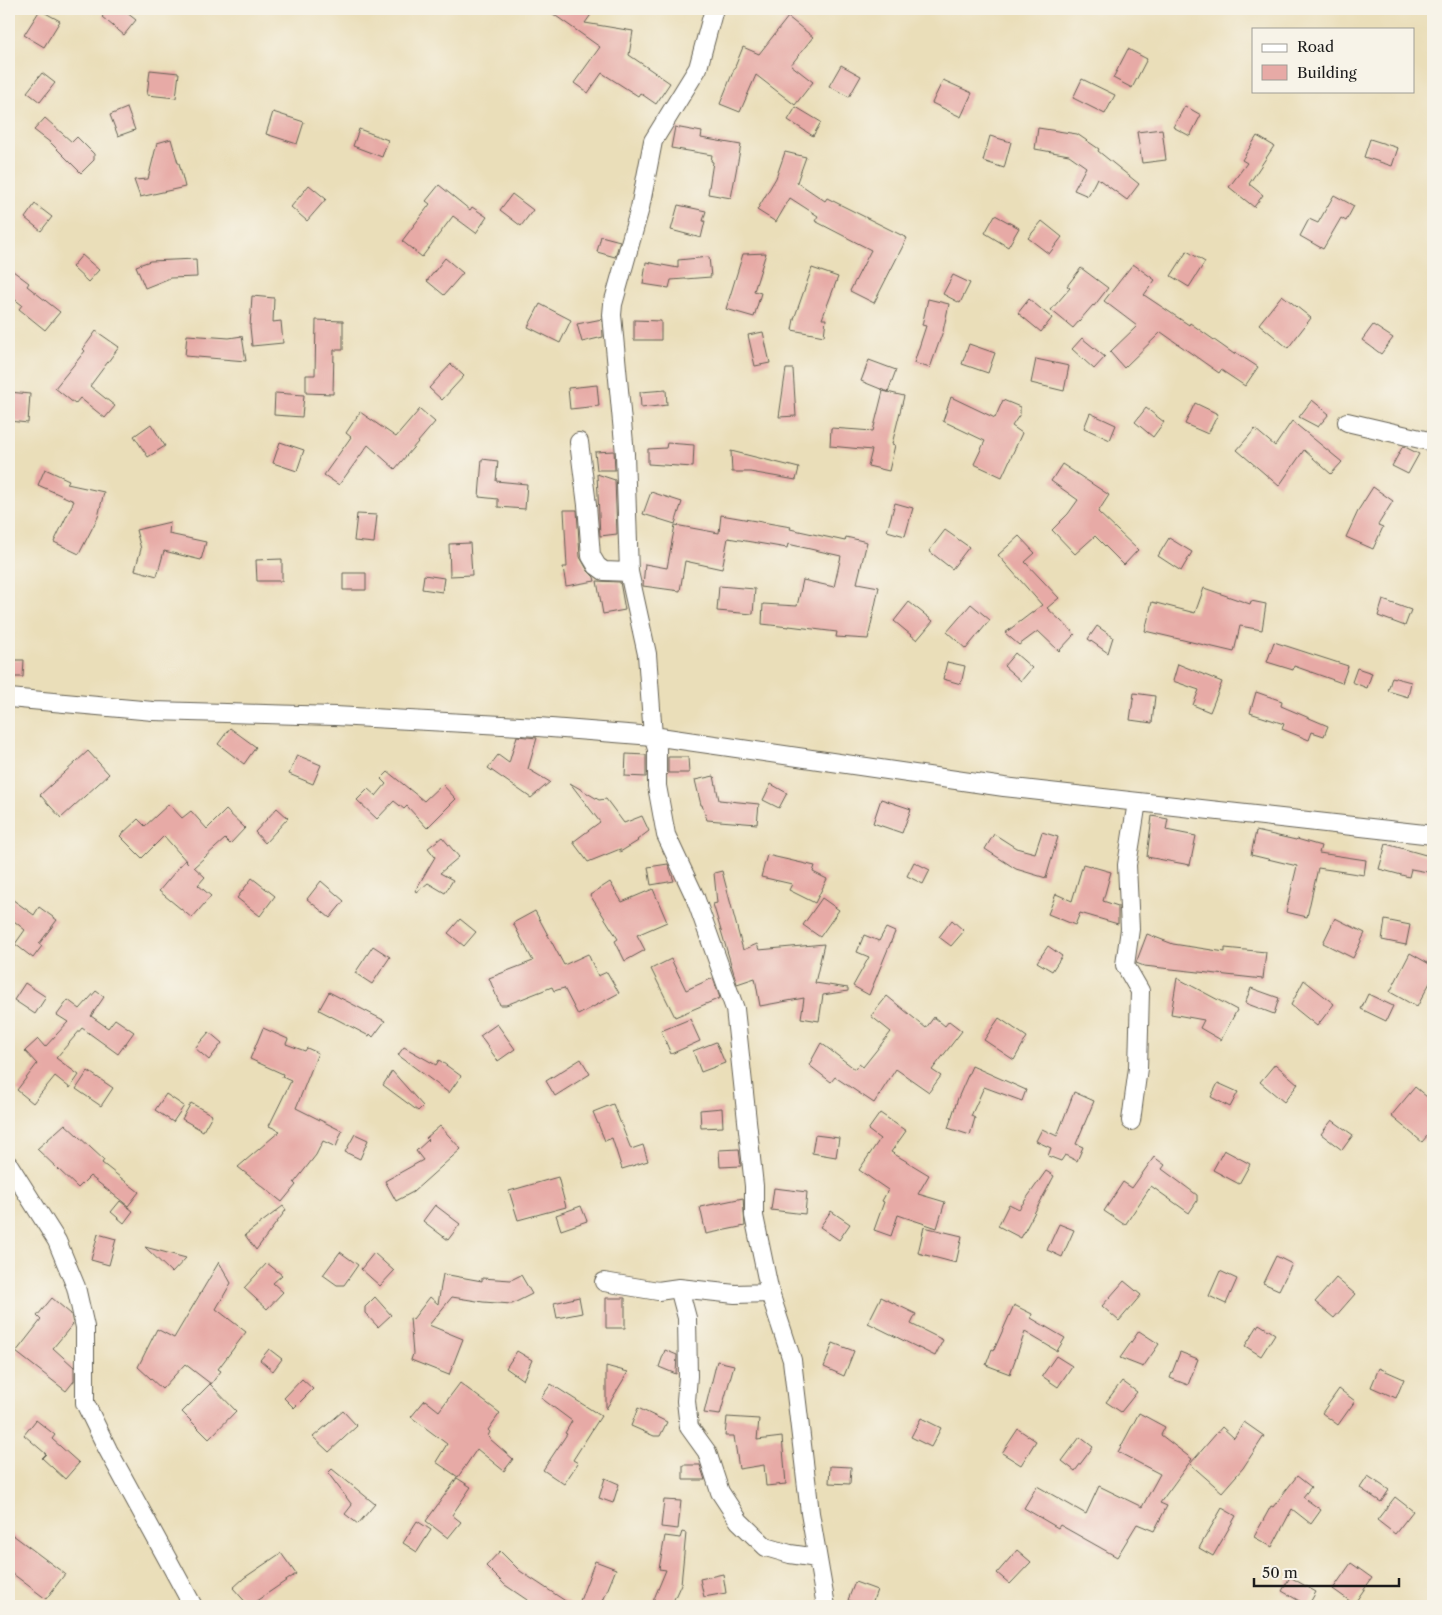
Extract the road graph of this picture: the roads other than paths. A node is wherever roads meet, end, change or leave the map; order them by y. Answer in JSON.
{"nodes":[{"id":1,"x":714,"y":9,"type":"edge"},
{"id":2,"x":1347,"y":422,"type":"dead end"},
{"id":3,"x":579,"y":442,"type":"dead end"},
{"id":4,"x":1433,"y":442,"type":"edge"},
{"id":5,"x":629,"y":572,"type":"junction"},
{"id":6,"x":9,"y":698,"type":"edge"},
{"id":7,"x":653,"y":736,"type":"junction"},
{"id":8,"x":1137,"y":802,"type":"junction"},
{"id":9,"x":1433,"y":835,"type":"edge"},
{"id":10,"x":1131,"y":1121,"type":"dead end"},
{"id":11,"x":9,"y":1165,"type":"edge"},
{"id":12,"x":604,"y":1282,"type":"dead end"},
{"id":13,"x":679,"y":1288,"type":"junction"},
{"id":14,"x":770,"y":1292,"type":"junction"},
{"id":15,"x":817,"y":1558,"type":"junction"},
{"id":16,"x":193,"y":1606,"type":"edge"},
{"id":17,"x":826,"y":1606,"type":"edge"}],
"edges":[{"from":1,"to":5,"type":"street"},
{"from":2,"to":4,"type":"street"},
{"from":3,"to":5,"type":"street"},
{"from":5,"to":7,"type":"street"},
{"from":6,"to":7,"type":"street"},
{"from":7,"to":8,"type":"street"},
{"from":7,"to":14,"type":"street"},
{"from":8,"to":9,"type":"street"},
{"from":8,"to":10,"type":"street"},
{"from":11,"to":16,"type":"street"},
{"from":12,"to":13,"type":"street"},
{"from":13,"to":14,"type":"street"},
{"from":13,"to":15,"type":"street"},
{"from":14,"to":15,"type":"street"},
{"from":15,"to":17,"type":"street"}]}
